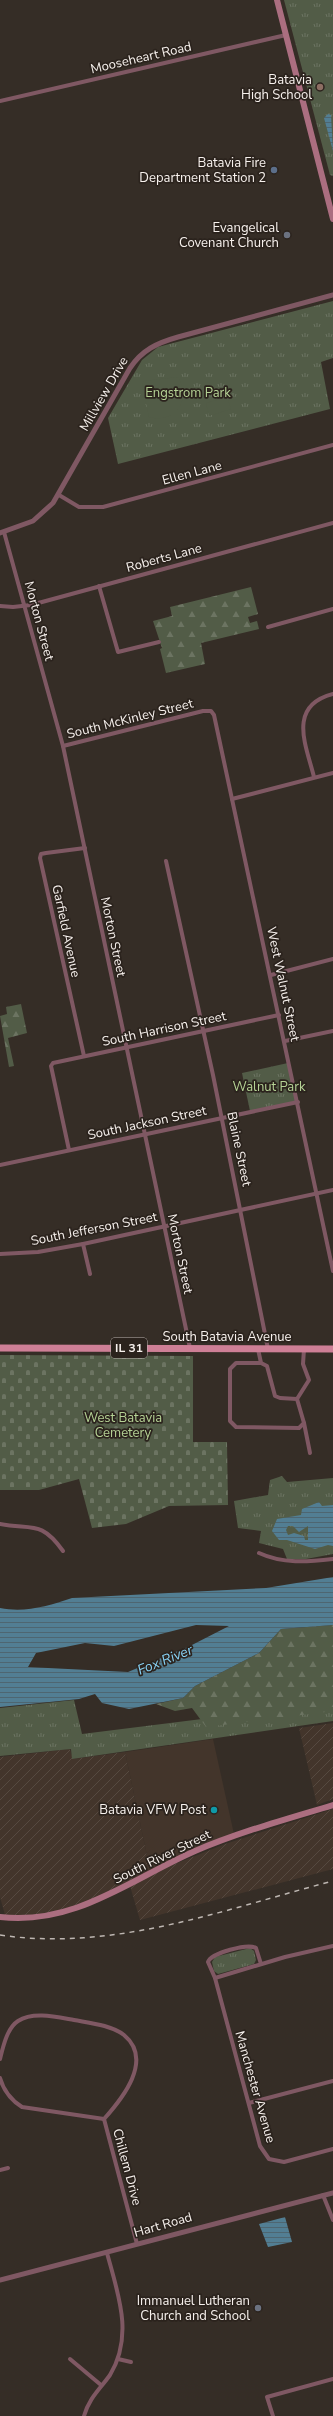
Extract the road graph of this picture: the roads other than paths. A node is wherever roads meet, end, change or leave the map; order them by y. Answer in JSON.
{"nodes":[{"id":1,"x":277,"y":0,"type":"edge"},
{"id":2,"x":286,"y":35,"type":"junction"},
{"id":3,"x":0,"y":101,"type":"edge"},
{"id":4,"x":333,"y":219,"type":"edge"},
{"id":5,"x":333,"y":295,"type":"edge"},
{"id":6,"x":333,"y":445,"type":"edge"},
{"id":7,"x":59,"y":495,"type":"junction"},
{"id":8,"x":333,"y":522,"type":"edge"},
{"id":9,"x":2,"y":533,"type":"edge"},
{"id":10,"x":100,"y":586,"type":"junction"},
{"id":11,"x":0,"y":606,"type":"edge"},
{"id":12,"x":25,"y":606,"type":"junction"},
{"id":13,"x":333,"y":610,"type":"edge"},
{"id":14,"x":268,"y":627,"type":"dead end"},
{"id":15,"x":159,"y":642,"type":"dead end"},
{"id":16,"x":333,"y":694,"type":"edge"},
{"id":17,"x":203,"y":711,"type":"joint"},
{"id":18,"x":63,"y":746,"type":"junction"},
{"id":19,"x":333,"y":772,"type":"edge"},
{"id":20,"x":314,"y":777,"type":"junction"},
{"id":21,"x":232,"y":798,"type":"junction"},
{"id":22,"x":85,"y":848,"type":"junction"},
{"id":23,"x":166,"y":861,"type":"dead end"},
{"id":24,"x":333,"y":959,"type":"edge"},
{"id":25,"x":271,"y":975,"type":"junction"},
{"id":26,"x":279,"y":1015,"type":"junction"},
{"id":27,"x":203,"y":1030,"type":"junction"},
{"id":28,"x":333,"y":1031,"type":"edge"},
{"id":29,"x":285,"y":1041,"type":"junction"},
{"id":30,"x":126,"y":1047,"type":"junction"},
{"id":31,"x":84,"y":1056,"type":"junction"},
{"id":32,"x":298,"y":1102,"type":"junction"},
{"id":33,"x":222,"y":1118,"type":"junction"},
{"id":34,"x":146,"y":1134,"type":"junction"},
{"id":35,"x":69,"y":1150,"type":"junction"},
{"id":36,"x":0,"y":1165,"type":"edge"},
{"id":37,"x":333,"y":1190,"type":"edge"},
{"id":38,"x":317,"y":1194,"type":"junction"},
{"id":39,"x":241,"y":1210,"type":"junction"},
{"id":40,"x":164,"y":1226,"type":"junction"},
{"id":41,"x":83,"y":1244,"type":"junction"},
{"id":42,"x":0,"y":1254,"type":"edge"},
{"id":43,"x":333,"y":1271,"type":"edge"},
{"id":44,"x":90,"y":1274,"type":"dead end"},
{"id":45,"x":0,"y":1348,"type":"edge"},
{"id":46,"x":190,"y":1348,"type":"junction"},
{"id":47,"x":258,"y":1349,"type":"junction"},
{"id":48,"x":268,"y":1349,"type":"junction"},
{"id":49,"x":304,"y":1349,"type":"junction"},
{"id":50,"x":333,"y":1349,"type":"edge"},
{"id":51,"x":261,"y":1363,"type":"junction"},
{"id":52,"x":297,"y":1399,"type":"junction"},
{"id":53,"x":304,"y":1423,"type":"junction"},
{"id":54,"x":310,"y":1453,"type":"dead end"},
{"id":55,"x":0,"y":1524,"type":"edge"},
{"id":56,"x":62,"y":1551,"type":"dead end"},
{"id":57,"x":259,"y":1553,"type":"dead end"},
{"id":58,"x":333,"y":1559,"type":"edge"},
{"id":59,"x":333,"y":1805,"type":"edge"},
{"id":60,"x":0,"y":1917,"type":"edge"},
{"id":61,"x":333,"y":1946,"type":"edge"},
{"id":62,"x":261,"y":1964,"type":"junction"},
{"id":63,"x":215,"y":1978,"type":"junction"},
{"id":64,"x":0,"y":2059,"type":"edge"},
{"id":65,"x":0,"y":2078,"type":"edge"},
{"id":66,"x":333,"y":2081,"type":"edge"},
{"id":67,"x":249,"y":2103,"type":"junction"},
{"id":68,"x":104,"y":2119,"type":"junction"},
{"id":69,"x":333,"y":2149,"type":"edge"},
{"id":70,"x":8,"y":2168,"type":"dead end"},
{"id":71,"x":0,"y":2170,"type":"edge"},
{"id":72,"x":333,"y":2193,"type":"edge"},
{"id":73,"x":323,"y":2195,"type":"junction"},
{"id":74,"x":333,"y":2220,"type":"edge"},
{"id":75,"x":137,"y":2244,"type":"junction"},
{"id":76,"x":107,"y":2253,"type":"junction"},
{"id":77,"x":0,"y":2280,"type":"edge"},
{"id":78,"x":70,"y":2359,"type":"dead end"},
{"id":79,"x":118,"y":2359,"type":"junction"},
{"id":80,"x":131,"y":2362,"type":"dead end"},
{"id":81,"x":333,"y":2379,"type":"edge"},
{"id":82,"x":101,"y":2385,"type":"junction"},
{"id":83,"x":84,"y":2416,"type":"edge"},
{"id":84,"x":272,"y":2416,"type":"edge"}],
"edges":[{"from":1,"to":2,"type":"main road"},
{"from":2,"to":3,"type":"street","name":"Mooseheart Road"},
{"from":2,"to":4,"type":"main road"},
{"from":5,"to":7,"type":"street","name":"Millview Drive"},
{"from":6,"to":7,"type":"street","name":"Ellen Lane"},
{"from":7,"to":9,"type":"street","name":"Millview Drive"},
{"from":8,"to":10,"type":"street","name":"Roberts Lane"},
{"from":9,"to":12,"type":"street","name":"Morton Street"},
{"from":10,"to":12,"type":"street","name":"Roberts Lane"},
{"from":10,"to":15,"type":"street"},
{"from":11,"to":12,"type":"street","name":"Roberts Lane"},
{"from":12,"to":18,"type":"street","name":"Morton Street"},
{"from":13,"to":14,"type":"street"},
{"from":16,"to":20,"type":"street"},
{"from":17,"to":18,"type":"street","name":"South McKinley Street"},
{"from":17,"to":21,"type":"street","name":"West Walnut Street"},
{"from":18,"to":22,"type":"street","name":"Morton Street"},
{"from":19,"to":20,"type":"street"},
{"from":20,"to":21,"type":"street"},
{"from":21,"to":25,"type":"street","name":"West Walnut Street"},
{"from":22,"to":30,"type":"street","name":"Morton Street"},
{"from":22,"to":31,"type":"street","name":"Garfield Avenue"},
{"from":23,"to":27,"type":"street","name":"Blaine Street"},
{"from":24,"to":25,"type":"street"},
{"from":25,"to":26,"type":"street","name":"West Walnut Street"},
{"from":26,"to":27,"type":"street","name":"South Harrison Street"},
{"from":26,"to":29,"type":"street","name":"West Walnut Street"},
{"from":27,"to":30,"type":"street","name":"South Harrison Street"},
{"from":27,"to":33,"type":"street","name":"Blaine Street"},
{"from":28,"to":29,"type":"street"},
{"from":29,"to":32,"type":"street","name":"West Walnut Street"},
{"from":30,"to":31,"type":"street","name":"South Harrison Street"},
{"from":30,"to":34,"type":"street","name":"Morton Street"},
{"from":31,"to":35,"type":"street","name":"South Harrison Street"},
{"from":32,"to":33,"type":"street","name":"South Jackson Street"},
{"from":32,"to":38,"type":"street","name":"West Walnut Street"},
{"from":33,"to":34,"type":"street","name":"South Jackson Street"},
{"from":33,"to":39,"type":"street","name":"Blaine Street"},
{"from":34,"to":35,"type":"street","name":"South Jackson Street"},
{"from":34,"to":40,"type":"street","name":"Morton Street"},
{"from":35,"to":36,"type":"street","name":"South Jackson Street"},
{"from":37,"to":38,"type":"street","name":"South Jefferson Street"},
{"from":38,"to":39,"type":"street","name":"South Jefferson Street"},
{"from":38,"to":43,"type":"street","name":"West Walnut Street"},
{"from":39,"to":40,"type":"street","name":"South Jefferson Street"},
{"from":39,"to":48,"type":"street","name":"Blaine Street"},
{"from":40,"to":41,"type":"street","name":"South Jefferson Street"},
{"from":40,"to":46,"type":"street","name":"Morton Street"},
{"from":41,"to":42,"type":"street","name":"South Jefferson Street"},
{"from":41,"to":44,"type":"street"},
{"from":45,"to":46,"type":"main road","name":"South Batavia Avenue","number":"IL 31"},
{"from":46,"to":47,"type":"main road","name":"South Batavia Avenue","number":"IL 31"},
{"from":47,"to":48,"type":"main road","name":"South Batavia Avenue","number":"IL 31"},
{"from":47,"to":51,"type":"street"},
{"from":48,"to":49,"type":"main road","name":"South Batavia Avenue","number":"IL 31"},
{"from":49,"to":50,"type":"main road","name":"South Batavia Avenue","number":"IL 31"},
{"from":49,"to":52,"type":"street"},
{"from":51,"to":52,"type":"street"},
{"from":51,"to":53,"type":"street"},
{"from":52,"to":53,"type":"street"},
{"from":53,"to":54,"type":"street"},
{"from":55,"to":56,"type":"street"},
{"from":57,"to":58,"type":"street"},
{"from":59,"to":60,"type":"main road","name":"South River Street"},
{"from":61,"to":62,"type":"street"},
{"from":62,"to":63,"type":"street"},
{"from":62,"to":63,"type":"street","name":"Manchester Avenue"},
{"from":63,"to":67,"type":"street","name":"Manchester Avenue"},
{"from":64,"to":68,"type":"street","name":"Chillem Drive"},
{"from":65,"to":68,"type":"street","name":"Chillem Drive"},
{"from":66,"to":67,"type":"street"},
{"from":67,"to":69,"type":"street","name":"Manchester Avenue"},
{"from":68,"to":75,"type":"street","name":"Chillem Drive"},
{"from":70,"to":71,"type":"street"},
{"from":72,"to":73,"type":"street","name":"Hart Road"},
{"from":73,"to":74,"type":"street"},
{"from":73,"to":75,"type":"street","name":"Hart Road"},
{"from":75,"to":76,"type":"street","name":"Hart Road"},
{"from":76,"to":77,"type":"street","name":"Hart Road"},
{"from":76,"to":79,"type":"street"},
{"from":78,"to":82,"type":"street"},
{"from":79,"to":80,"type":"street"},
{"from":79,"to":82,"type":"street"},
{"from":81,"to":84,"type":"street"},
{"from":82,"to":83,"type":"street"}]}
